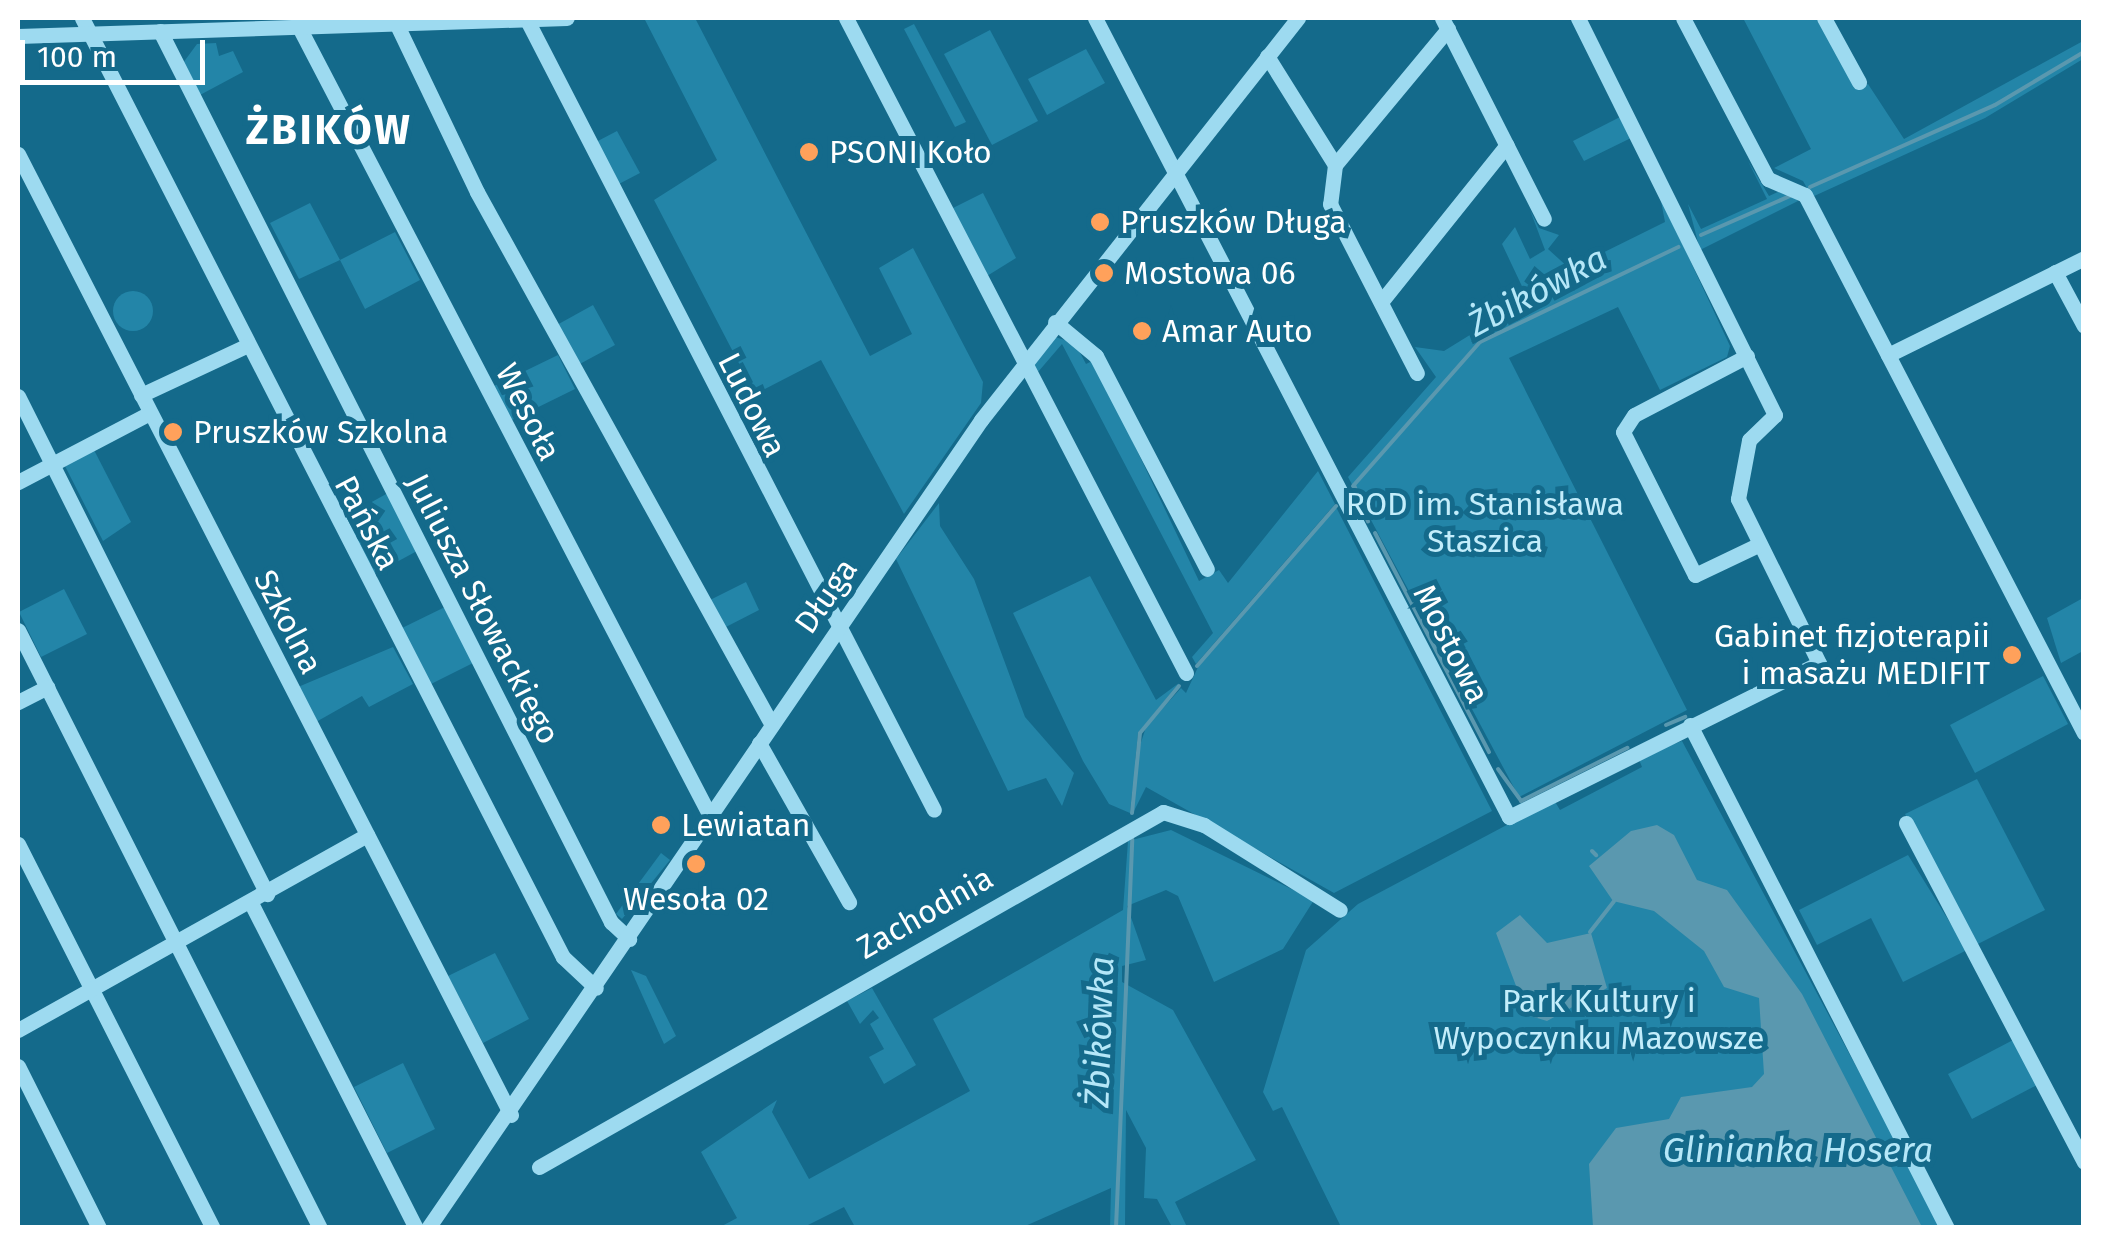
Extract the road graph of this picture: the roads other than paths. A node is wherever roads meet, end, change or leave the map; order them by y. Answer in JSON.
{"nodes":[{"id":1,"x":82,"y":18,"type":"edge"},
{"id":2,"x":559,"y":18,"type":"edge"},
{"id":3,"x":846,"y":18,"type":"edge"},
{"id":4,"x":1094,"y":18,"type":"edge"},
{"id":5,"x":1298,"y":18,"type":"edge"},
{"id":6,"x":1578,"y":18,"type":"edge"},
{"id":7,"x":1683,"y":18,"type":"edge"},
{"id":8,"x":1830,"y":20,"type":"edge"},
{"id":9,"x":463,"y":21,"type":"edge"},
{"id":10,"x":364,"y":22,"type":"edge"},
{"id":11,"x":528,"y":22,"type":"junction"},
{"id":12,"x":1445,"y":23,"type":"edge"},
{"id":13,"x":216,"y":24,"type":"edge"},
{"id":14,"x":398,"y":25,"type":"junction"},
{"id":15,"x":300,"y":29,"type":"junction"},
{"id":16,"x":160,"y":31,"type":"junction"},
{"id":17,"x":87,"y":34,"type":"junction"},
{"id":18,"x":18,"y":36,"type":"edge"},
{"id":19,"x":1267,"y":56,"type":"junction"},
{"id":20,"x":1859,"y":82,"type":"dead end"},
{"id":21,"x":1507,"y":146,"type":"junction"},
{"id":22,"x":18,"y":154,"type":"edge"},
{"id":23,"x":1335,"y":164,"type":"junction"},
{"id":24,"x":1174,"y":171,"type":"junction"},
{"id":25,"x":1544,"y":219,"type":"dead end"},
{"id":26,"x":2084,"y":258,"type":"edge"},
{"id":27,"x":2056,"y":272,"type":"junction"},
{"id":28,"x":1381,"y":302,"type":"junction"},
{"id":29,"x":1054,"y":322,"type":"junction"},
{"id":30,"x":2084,"y":326,"type":"edge"},
{"id":31,"x":244,"y":347,"type":"junction"},
{"id":32,"x":1888,"y":355,"type":"junction"},
{"id":33,"x":1747,"y":356,"type":"junction"},
{"id":34,"x":1024,"y":361,"type":"junction"},
{"id":35,"x":1417,"y":373,"type":"dead end"},
{"id":36,"x":141,"y":395,"type":"junction"},
{"id":37,"x":18,"y":396,"type":"edge"},
{"id":38,"x":150,"y":413,"type":"junction"},
{"id":39,"x":52,"y":464,"type":"junction"},
{"id":40,"x":18,"y":482,"type":"edge"},
{"id":41,"x":1758,"y":545,"type":"junction"},
{"id":42,"x":1207,"y":568,"type":"dead end"},
{"id":43,"x":838,"y":626,"type":"junction"},
{"id":44,"x":18,"y":630,"type":"edge"},
{"id":45,"x":1186,"y":673,"type":"dead end"},
{"id":46,"x":46,"y":687,"type":"junction"},
{"id":47,"x":18,"y":702,"type":"edge"},
{"id":48,"x":772,"y":725,"type":"junction"},
{"id":49,"x":1690,"y":725,"type":"junction"},
{"id":50,"x":2084,"y":732,"type":"edge"},
{"id":51,"x":760,"y":743,"type":"junction"},
{"id":52,"x":934,"y":810,"type":"dead end"},
{"id":53,"x":710,"y":816,"type":"junction"},
{"id":54,"x":1906,"y":823,"type":"dead end"},
{"id":55,"x":367,"y":835,"type":"junction"},
{"id":56,"x":18,"y":844,"type":"edge"},
{"id":57,"x":268,"y":894,"type":"junction"},
{"id":58,"x":849,"y":902,"type":"dead end"},
{"id":59,"x":252,"y":903,"type":"junction"},
{"id":60,"x":1340,"y":910,"type":"dead end"},
{"id":61,"x":628,"y":939,"type":"junction"},
{"id":62,"x":177,"y":945,"type":"junction"},
{"id":63,"x":596,"y":988,"type":"junction"},
{"id":64,"x":92,"y":990,"type":"junction"},
{"id":65,"x":18,"y":1030,"type":"edge"},
{"id":66,"x":18,"y":1066,"type":"edge"},
{"id":67,"x":510,"y":1115,"type":"junction"},
{"id":68,"x":2084,"y":1162,"type":"edge"},
{"id":69,"x":539,"y":1167,"type":"dead end"},
{"id":70,"x":99,"y":1228,"type":"edge"},
{"id":71,"x":213,"y":1228,"type":"edge"},
{"id":72,"x":320,"y":1228,"type":"edge"},
{"id":73,"x":416,"y":1228,"type":"edge"},
{"id":74,"x":428,"y":1228,"type":"edge"},
{"id":75,"x":1947,"y":1228,"type":"edge"}],
"edges":[{"from":1,"to":17,"type":"street","name":"Pańska"},
{"from":2,"to":11,"type":"street"},
{"from":3,"to":34,"type":"street"},
{"from":4,"to":24,"type":"street","name":"Mostowa"},
{"from":5,"to":19,"type":"street","name":"Długa"},
{"from":6,"to":33,"type":"street"},
{"from":7,"to":32,"type":"street"},
{"from":8,"to":20,"type":"street"},
{"from":9,"to":11,"type":"street"},
{"from":9,"to":14,"type":"street"},
{"from":10,"to":14,"type":"street"},
{"from":10,"to":15,"type":"street"},
{"from":11,"to":43,"type":"street","name":"Ludowa"},
{"from":12,"to":21,"type":"street"},
{"from":12,"to":23,"type":"street"},
{"from":13,"to":15,"type":"street"},
{"from":13,"to":16,"type":"street"},
{"from":14,"to":48,"type":"street"},
{"from":15,"to":53,"type":"street","name":"Wesoła"},
{"from":16,"to":17,"type":"street"},
{"from":16,"to":61,"type":"street","name":"Juliusza Słowackiego"},
{"from":17,"to":18,"type":"street"},
{"from":17,"to":31,"type":"street","name":"Pańska"},
{"from":19,"to":23,"type":"street"},
{"from":19,"to":24,"type":"street","name":"Długa"},
{"from":21,"to":25,"type":"street"},
{"from":21,"to":28,"type":"street"},
{"from":22,"to":36,"type":"street","name":"Szkolna"},
{"from":23,"to":28,"type":"street"},
{"from":24,"to":29,"type":"street","name":"Długa"},
{"from":24,"to":49,"type":"street","name":"Mostowa"},
{"from":26,"to":27,"type":"street"},
{"from":27,"to":30,"type":"street"},
{"from":27,"to":32,"type":"street"},
{"from":28,"to":35,"type":"street"},
{"from":29,"to":34,"type":"street","name":"Długa"},
{"from":29,"to":42,"type":"street"},
{"from":31,"to":36,"type":"street"},
{"from":31,"to":63,"type":"street","name":"Pańska"},
{"from":32,"to":50,"type":"street"},
{"from":33,"to":41,"type":"street"},
{"from":33,"to":41,"type":"street"},
{"from":34,"to":43,"type":"street","name":"Długa"},
{"from":34,"to":45,"type":"street"},
{"from":36,"to":38,"type":"street","name":"Szkolna"},
{"from":37,"to":39,"type":"street"},
{"from":38,"to":39,"type":"street"},
{"from":38,"to":55,"type":"street","name":"Szkolna"},
{"from":39,"to":40,"type":"street"},
{"from":39,"to":57,"type":"street"},
{"from":41,"to":49,"type":"street"},
{"from":43,"to":48,"type":"street","name":"Długa"},
{"from":43,"to":52,"type":"street","name":"Ludowa"},
{"from":44,"to":46,"type":"street"},
{"from":46,"to":47,"type":"street"},
{"from":46,"to":62,"type":"street"},
{"from":48,"to":51,"type":"street","name":"Długa"},
{"from":49,"to":75,"type":"street"},
{"from":51,"to":53,"type":"street","name":"Długa"},
{"from":51,"to":58,"type":"street"},
{"from":53,"to":61,"type":"street","name":"Długa"},
{"from":54,"to":68,"type":"street"},
{"from":55,"to":57,"type":"street"},
{"from":55,"to":67,"type":"street","name":"Szkolna"},
{"from":56,"to":64,"type":"street"},
{"from":57,"to":59,"type":"street"},
{"from":59,"to":62,"type":"street"},
{"from":59,"to":73,"type":"street"},
{"from":60,"to":69,"type":"street","name":"Zachodnia"},
{"from":61,"to":63,"type":"street","name":"Długa"},
{"from":62,"to":64,"type":"street"},
{"from":62,"to":72,"type":"street"},
{"from":63,"to":67,"type":"street","name":"Długa"},
{"from":64,"to":65,"type":"street"},
{"from":64,"to":71,"type":"street"},
{"from":66,"to":70,"type":"street"},
{"from":67,"to":74,"type":"street","name":"Długa"}]}
